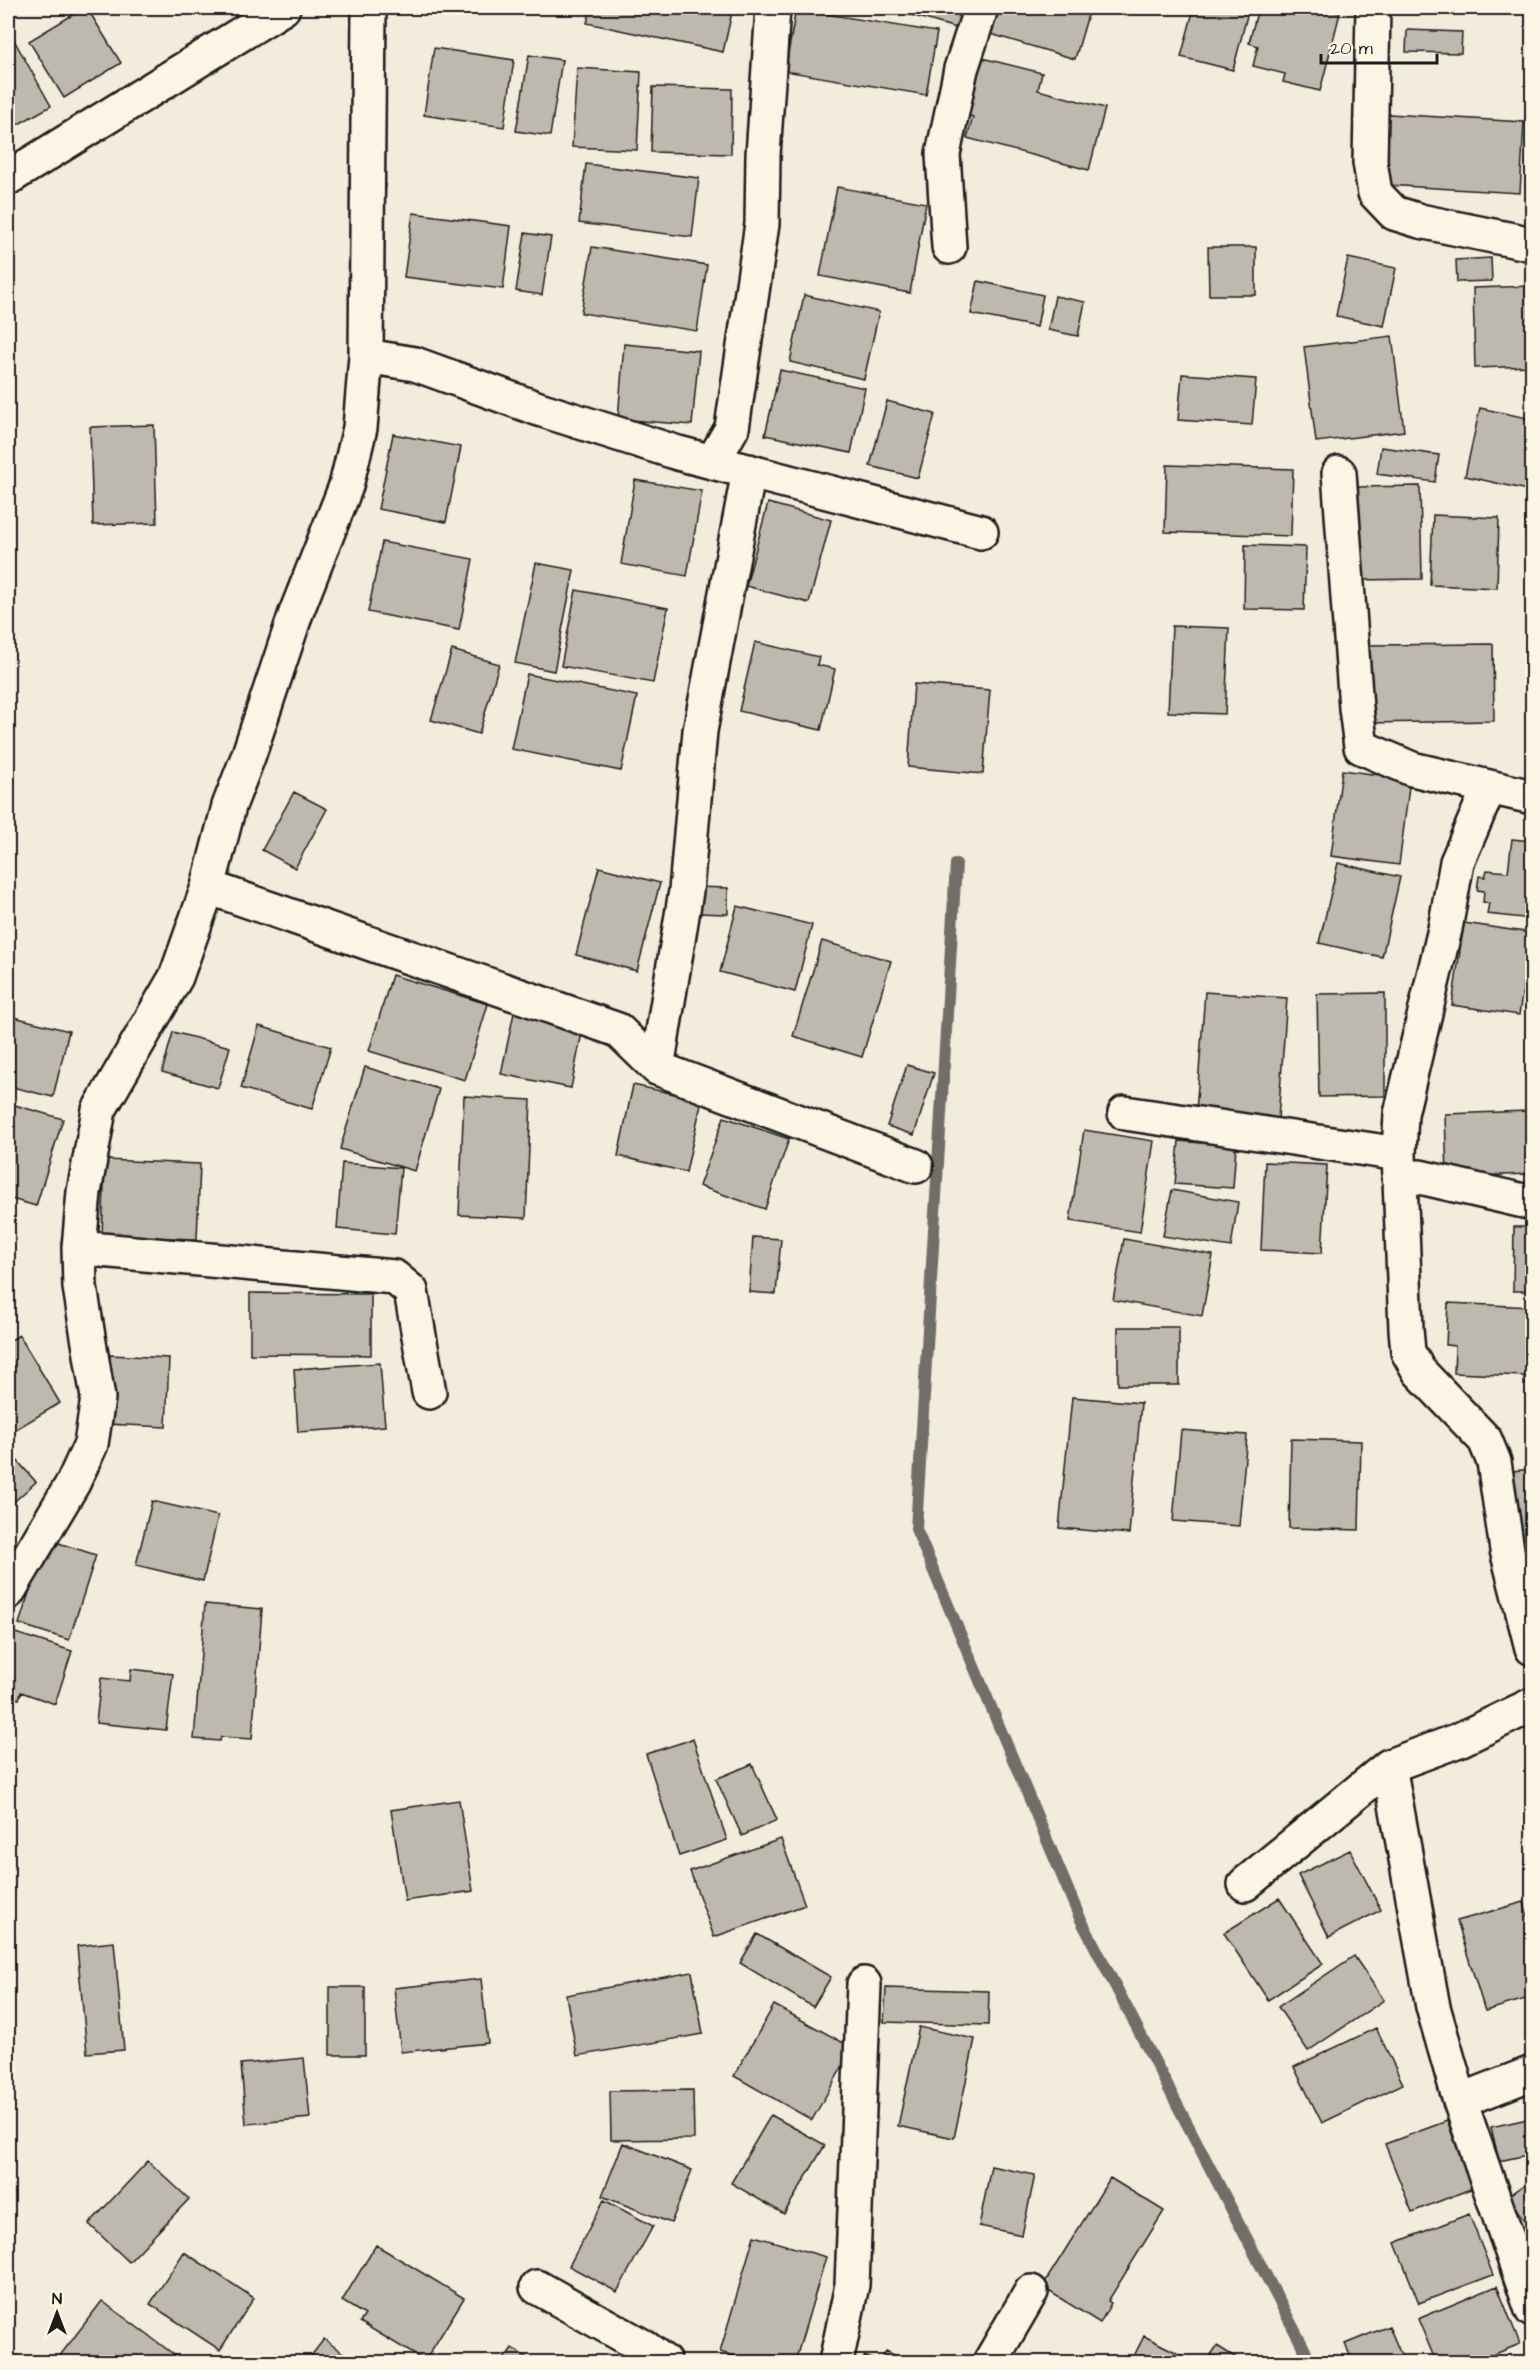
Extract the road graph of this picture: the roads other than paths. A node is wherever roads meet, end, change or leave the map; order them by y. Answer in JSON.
{"nodes":[{"id":1,"x":283,"y":8,"type":"edge"},
{"id":2,"x":369,"y":8,"type":"edge"},
{"id":3,"x":773,"y":8,"type":"edge"},
{"id":4,"x":981,"y":8,"type":"edge"},
{"id":5,"x":1373,"y":8,"type":"edge"},
{"id":6,"x":8,"y":178,"type":"edge"},
{"id":7,"x":1533,"y":244,"type":"edge"},
{"id":8,"x":949,"y":247,"type":"dead end"},
{"id":9,"x":366,"y":356,"type":"junction"},
{"id":10,"x":712,"y":461,"type":"junction"},
{"id":11,"x":749,"y":471,"type":"junction"},
{"id":12,"x":1339,"y":472,"type":"dead end"},
{"id":13,"x":981,"y":532,"type":"dead end"},
{"id":14,"x":1489,"y":788,"type":"junction"},
{"id":15,"x":1533,"y":797,"type":"edge"},
{"id":16,"x":208,"y":887,"type":"junction"},
{"id":17,"x":657,"y":1068,"type":"junction"},
{"id":18,"x":1125,"y":1113,"type":"dead end"},
{"id":19,"x":916,"y":1166,"type":"dead end"},
{"id":20,"x":1399,"y":1166,"type":"junction"},
{"id":21,"x":1533,"y":1203,"type":"edge"},
{"id":22,"x":79,"y":1248,"type":"junction"},
{"id":23,"x":429,"y":1392,"type":"dead end"},
{"id":24,"x":8,"y":1592,"type":"edge"},
{"id":25,"x":1533,"y":1648,"type":"edge"},
{"id":26,"x":1533,"y":1705,"type":"edge"},
{"id":27,"x":1389,"y":1766,"type":"junction"},
{"id":28,"x":1245,"y":1884,"type":"dead end"},
{"id":29,"x":864,"y":1984,"type":"dead end"},
{"id":30,"x":1533,"y":2073,"type":"edge"},
{"id":31,"x":1460,"y":2101,"type":"junction"},
{"id":32,"x":537,"y":2288,"type":"dead end"},
{"id":33,"x":1032,"y":2292,"type":"dead end"},
{"id":34,"x":1533,"y":2310,"type":"edge"},
{"id":35,"x":664,"y":2362,"type":"edge"},
{"id":36,"x":836,"y":2362,"type":"edge"},
{"id":37,"x":990,"y":2362,"type":"edge"}],
"edges":[{"from":1,"to":6,"type":"street"},
{"from":2,"to":9,"type":"street"},
{"from":3,"to":10,"type":"street"},
{"from":4,"to":8,"type":"street"},
{"from":5,"to":7,"type":"street"},
{"from":9,"to":10,"type":"street"},
{"from":9,"to":16,"type":"street"},
{"from":10,"to":11,"type":"street"},
{"from":11,"to":13,"type":"street"},
{"from":11,"to":17,"type":"street"},
{"from":12,"to":14,"type":"street"},
{"from":14,"to":15,"type":"street"},
{"from":14,"to":20,"type":"street"},
{"from":16,"to":17,"type":"street"},
{"from":16,"to":22,"type":"street"},
{"from":17,"to":19,"type":"street"},
{"from":18,"to":20,"type":"street"},
{"from":20,"to":21,"type":"street"},
{"from":20,"to":25,"type":"street"},
{"from":22,"to":23,"type":"street"},
{"from":22,"to":24,"type":"street"},
{"from":26,"to":27,"type":"street"},
{"from":27,"to":28,"type":"street"},
{"from":27,"to":31,"type":"street"},
{"from":29,"to":36,"type":"street"},
{"from":30,"to":31,"type":"street"},
{"from":31,"to":34,"type":"street"},
{"from":32,"to":35,"type":"street"},
{"from":33,"to":37,"type":"street"}]}
